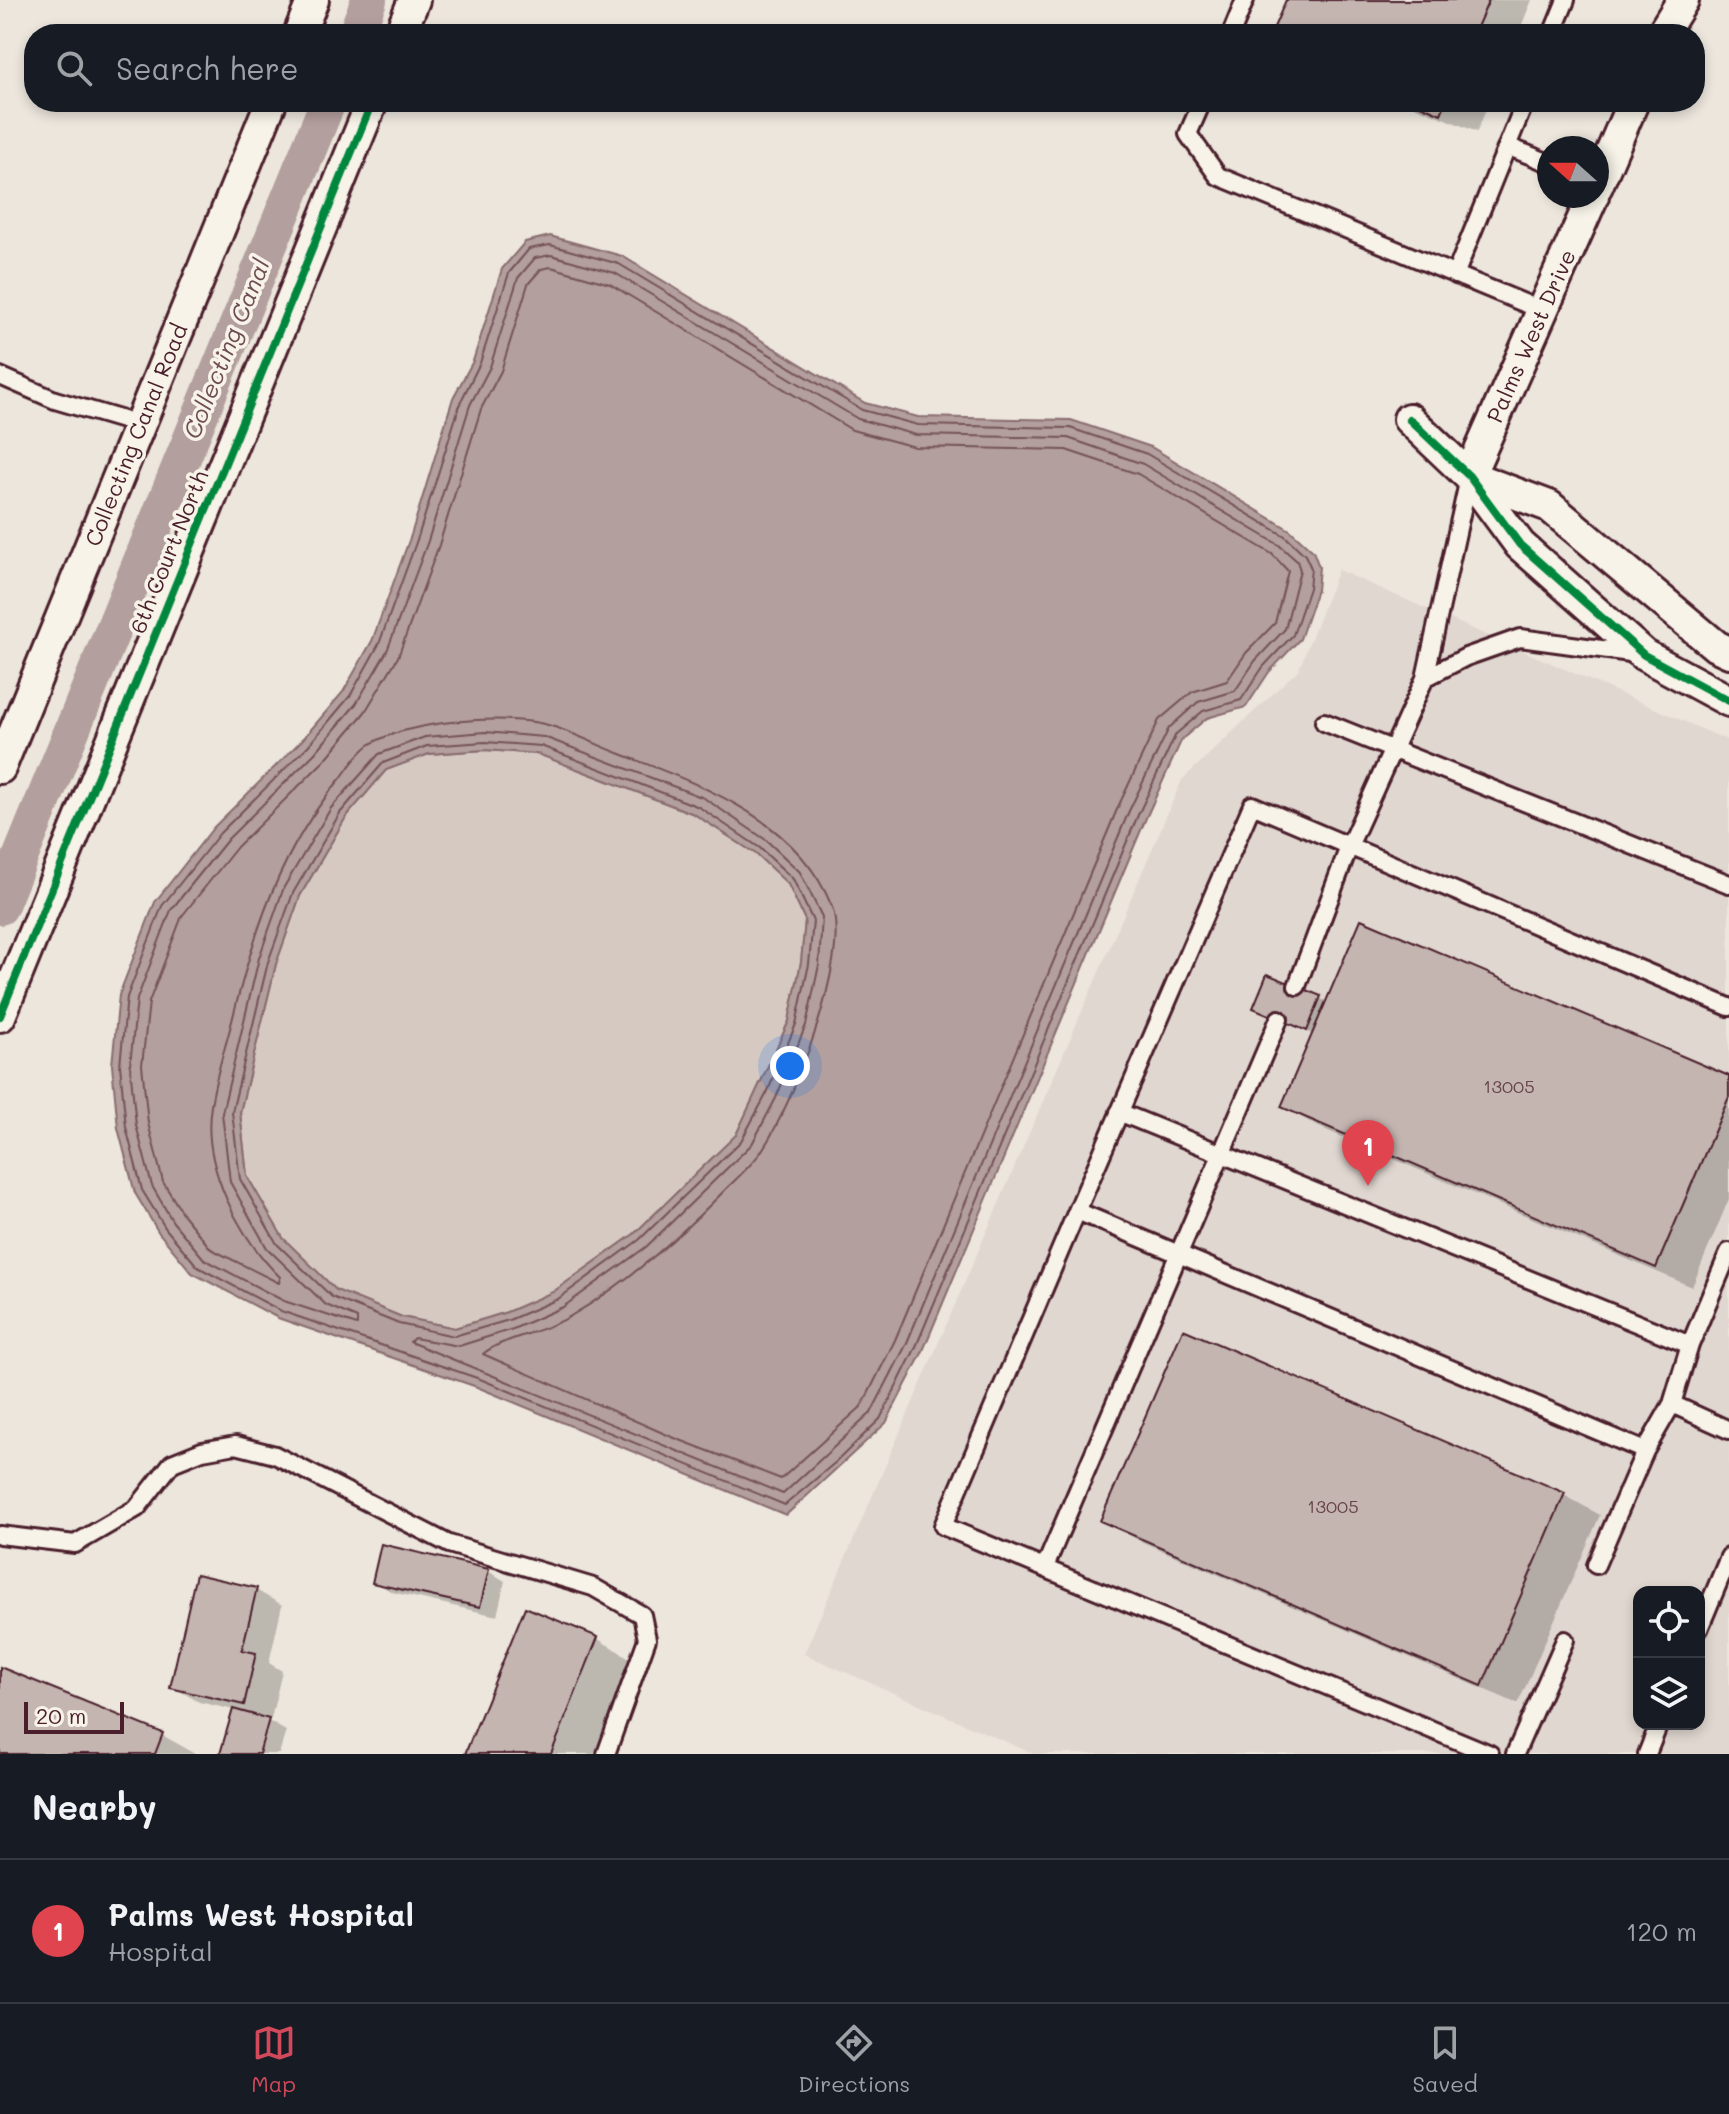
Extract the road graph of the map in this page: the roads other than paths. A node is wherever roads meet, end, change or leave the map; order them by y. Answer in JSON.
{"nodes":[{"id":1,"x":313,"y":0,"type":"edge"},
{"id":2,"x":414,"y":0,"type":"edge"},
{"id":3,"x":1245,"y":0,"type":"edge"},
{"id":4,"x":1566,"y":0,"type":"edge"},
{"id":5,"x":1683,"y":0,"type":"edge"},
{"id":6,"x":303,"y":24,"type":"edge"},
{"id":7,"x":404,"y":24,"type":"edge"},
{"id":8,"x":1235,"y":24,"type":"edge"},
{"id":9,"x":1556,"y":24,"type":"edge"},
{"id":10,"x":1668,"y":24,"type":"edge"},
{"id":11,"x":267,"y":112,"type":"edge"},
{"id":12,"x":368,"y":112,"type":"edge"},
{"id":13,"x":1198,"y":112,"type":"edge"},
{"id":14,"x":1521,"y":112,"type":"edge"},
{"id":15,"x":1629,"y":112,"type":"edge"},
{"id":16,"x":1507,"y":146,"type":"junction"},
{"id":17,"x":1609,"y":157,"type":"edge"},
{"id":18,"x":1537,"y":158,"type":"edge"},
{"id":19,"x":1587,"y":208,"type":"edge"},
{"id":20,"x":1455,"y":275,"type":"junction"},
{"id":21,"x":1543,"y":311,"type":"junction"},
{"id":22,"x":0,"y":376,"type":"edge"},
{"id":23,"x":1409,"y":419,"type":"dead end"},
{"id":24,"x":140,"y":425,"type":"junction"},
{"id":25,"x":1469,"y":476,"type":"junction"},
{"id":26,"x":1729,"y":652,"type":"edge"},
{"id":27,"x":1644,"y":655,"type":"junction"},
{"id":28,"x":1425,"y":678,"type":"junction"},
{"id":29,"x":1729,"y":701,"type":"edge"},
{"id":30,"x":1324,"y":722,"type":"dead end"},
{"id":31,"x":1391,"y":748,"type":"junction"},
{"id":32,"x":0,"y":768,"type":"edge"},
{"id":33,"x":1350,"y":844,"type":"junction"},
{"id":34,"x":1729,"y":884,"type":"edge"},
{"id":35,"x":1297,"y":986,"type":"dead end"},
{"id":36,"x":1729,"y":1007,"type":"edge"},
{"id":37,"x":0,"y":1016,"type":"edge"},
{"id":38,"x":1279,"y":1019,"type":"dead end"},
{"id":39,"x":1119,"y":1112,"type":"junction"},
{"id":40,"x":1219,"y":1154,"type":"junction"},
{"id":41,"x":1077,"y":1211,"type":"junction"},
{"id":42,"x":1178,"y":1252,"type":"junction"},
{"id":43,"x":1729,"y":1252,"type":"edge"},
{"id":44,"x":1690,"y":1345,"type":"junction"},
{"id":45,"x":1672,"y":1404,"type":"junction"},
{"id":46,"x":1729,"y":1430,"type":"edge"},
{"id":47,"x":1645,"y":1451,"type":"junction"},
{"id":48,"x":0,"y":1535,"type":"edge"},
{"id":49,"x":1729,"y":1557,"type":"edge"},
{"id":50,"x":1596,"y":1565,"type":"dead end"},
{"id":51,"x":1045,"y":1567,"type":"junction"},
{"id":52,"x":1705,"y":1615,"type":"edge"},
{"id":53,"x":1565,"y":1640,"type":"dead end"},
{"id":54,"x":1657,"y":1730,"type":"edge"},
{"id":55,"x":606,"y":1754,"type":"edge"},
{"id":56,"x":1490,"y":1754,"type":"edge"},
{"id":57,"x":1515,"y":1754,"type":"edge"},
{"id":58,"x":1647,"y":1754,"type":"edge"}],
"edges":[{"from":1,"to":6,"type":"street"},
{"from":2,"to":7,"type":"street"},
{"from":3,"to":8,"type":"lane"},
{"from":4,"to":9,"type":"lane"},
{"from":5,"to":10,"type":"street"},
{"from":11,"to":24,"type":"street","name":"Collecting Canal Road"},
{"from":12,"to":37,"type":"street","name":"6th Court North"},
{"from":13,"to":20,"type":"lane"},
{"from":14,"to":16,"type":"lane"},
{"from":15,"to":17,"type":"street","name":"Palms West Drive"},
{"from":16,"to":18,"type":"lane"},
{"from":16,"to":20,"type":"lane"},
{"from":19,"to":21,"type":"street","name":"Palms West Drive"},
{"from":20,"to":21,"type":"lane"},
{"from":21,"to":25,"type":"street","name":"Palms West Drive"},
{"from":22,"to":24,"type":"lane"},
{"from":23,"to":25,"type":"street"},
{"from":24,"to":32,"type":"street","name":"Collecting Canal Road"},
{"from":25,"to":26,"type":"street"},
{"from":25,"to":27,"type":"street"},
{"from":25,"to":28,"type":"lane"},
{"from":27,"to":28,"type":"lane"},
{"from":27,"to":29,"type":"street"},
{"from":28,"to":31,"type":"lane"},
{"from":30,"to":31,"type":"lane"},
{"from":31,"to":33,"type":"lane"},
{"from":31,"to":34,"type":"lane"},
{"from":33,"to":35,"type":"lane"},
{"from":33,"to":36,"type":"lane"},
{"from":33,"to":39,"type":"lane"},
{"from":38,"to":40,"type":"lane"},
{"from":39,"to":40,"type":"lane"},
{"from":39,"to":41,"type":"lane"},
{"from":40,"to":42,"type":"lane"},
{"from":40,"to":44,"type":"lane"},
{"from":41,"to":42,"type":"lane"},
{"from":41,"to":51,"type":"lane"},
{"from":42,"to":47,"type":"lane"},
{"from":42,"to":51,"type":"lane"},
{"from":43,"to":44,"type":"lane"},
{"from":44,"to":45,"type":"lane"},
{"from":45,"to":46,"type":"lane"},
{"from":45,"to":47,"type":"lane"},
{"from":47,"to":50,"type":"lane"},
{"from":48,"to":55,"type":"lane"},
{"from":49,"to":52,"type":"lane"},
{"from":51,"to":56,"type":"lane"},
{"from":53,"to":57,"type":"lane"},
{"from":54,"to":58,"type":"lane"}]}
